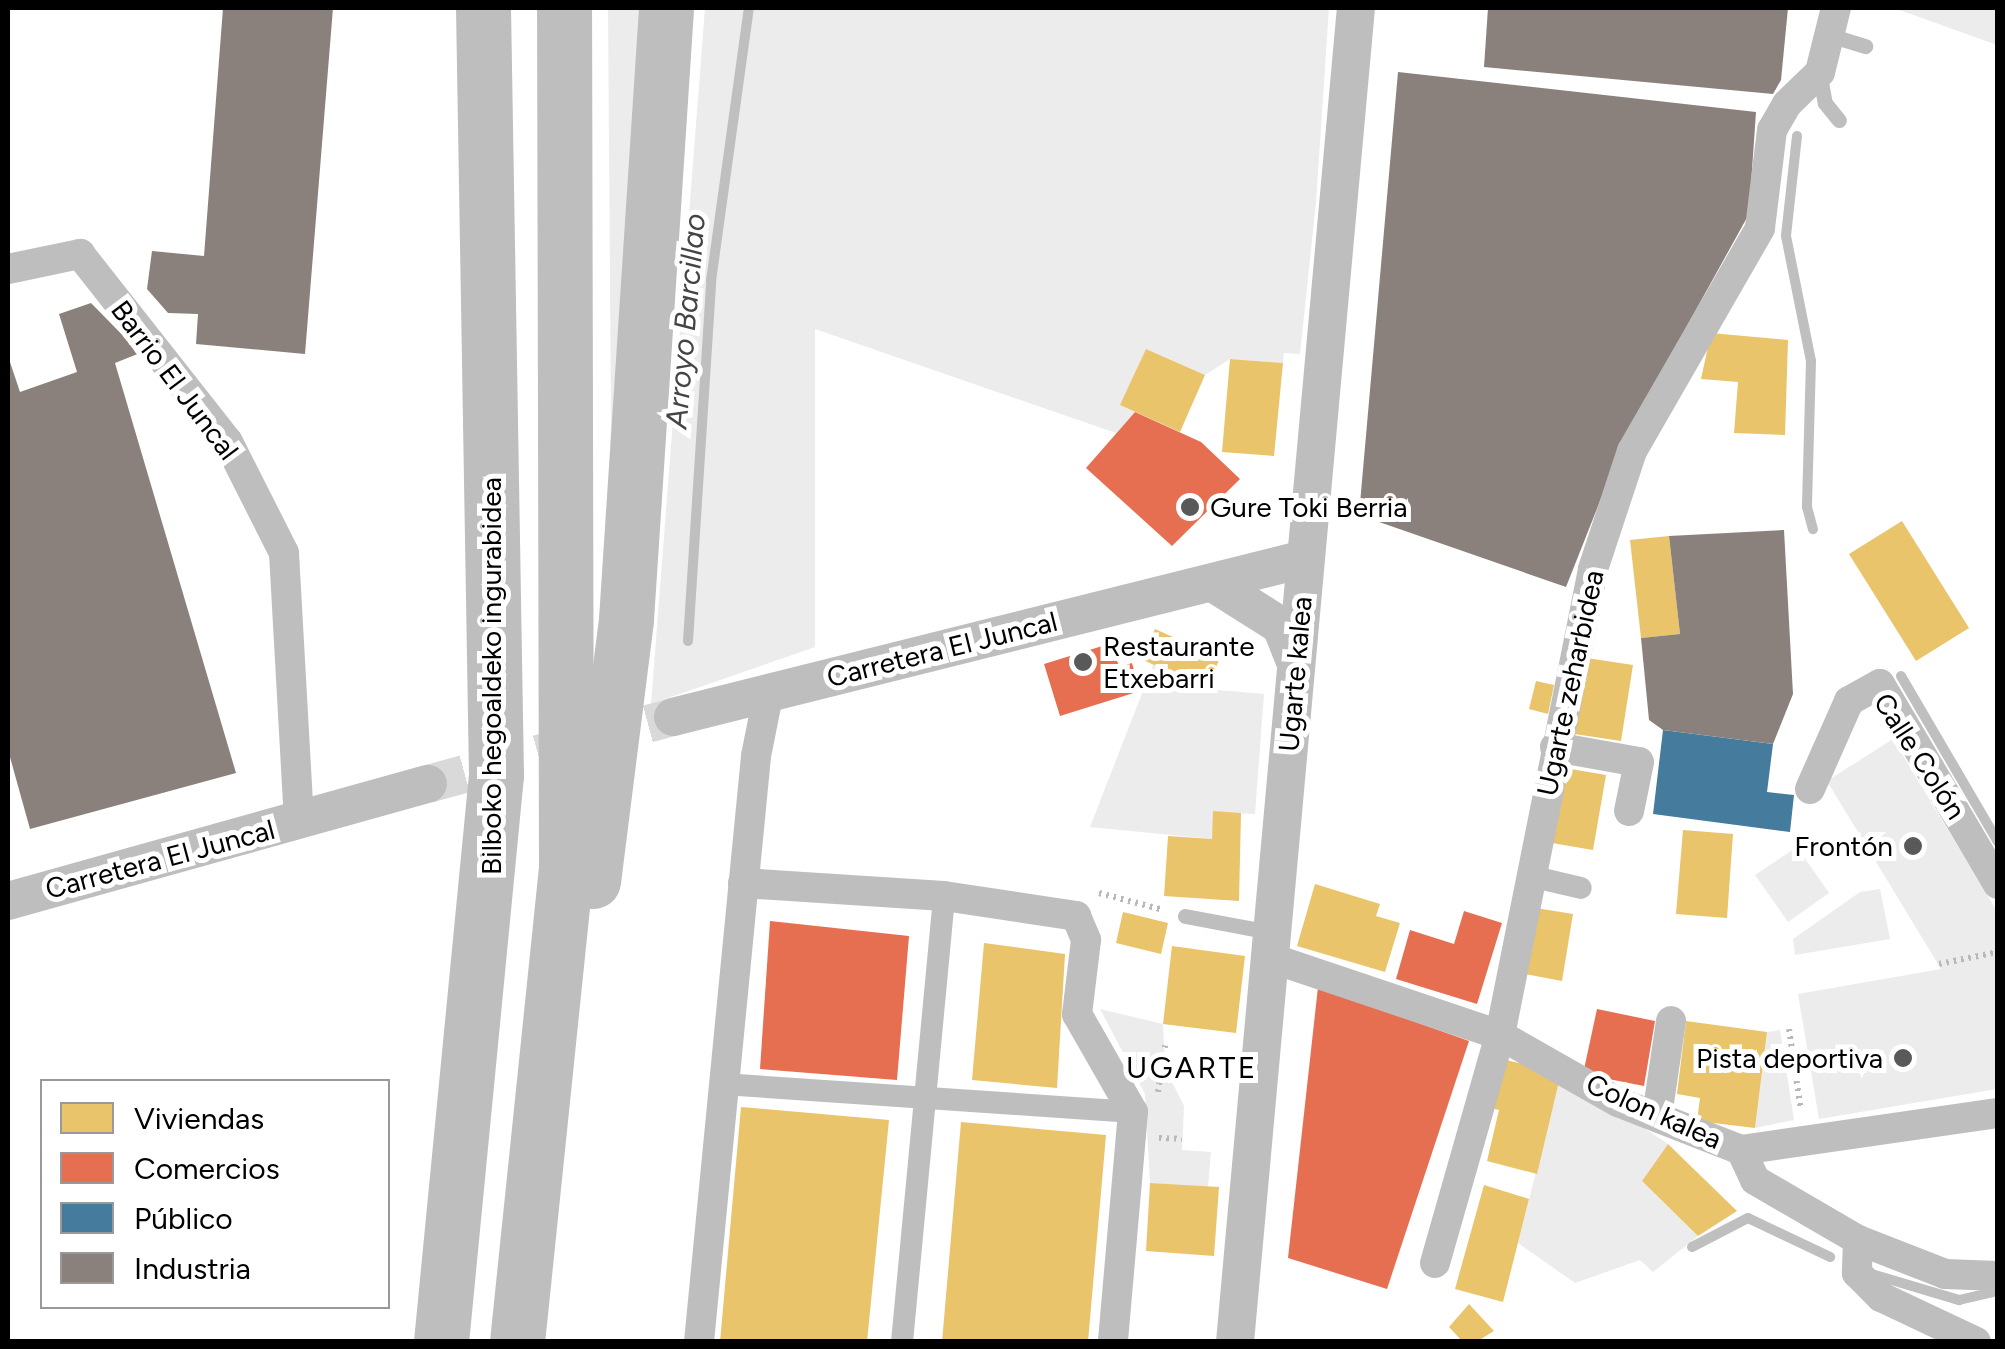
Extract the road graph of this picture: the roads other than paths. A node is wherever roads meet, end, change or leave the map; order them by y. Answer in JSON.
{"nodes":[{"id":1,"x":482,"y":8,"type":"edge"},
{"id":2,"x":564,"y":8,"type":"edge"},
{"id":3,"x":666,"y":8,"type":"edge"},
{"id":4,"x":1356,"y":8,"type":"edge"},
{"id":5,"x":1833,"y":21,"type":"edge"},
{"id":6,"x":1865,"y":46,"type":"dead end"},
{"id":7,"x":1820,"y":72,"type":"junction"},
{"id":8,"x":1839,"y":120,"type":"dead end"},
{"id":9,"x":8,"y":269,"type":"edge"},
{"id":10,"x":1304,"y":559,"type":"junction"},
{"id":11,"x":1213,"y":583,"type":"junction"},
{"id":12,"x":1296,"y":664,"type":"junction"},
{"id":13,"x":769,"y":691,"type":"junction"},
{"id":14,"x":673,"y":718,"type":"tunnel mouth"},
{"id":15,"x":1554,"y":747,"type":"junction"},
{"id":16,"x":428,"y":784,"type":"tunnel mouth"},
{"id":17,"x":1810,"y":789,"type":"dead end"},
{"id":18,"x":1629,"y":810,"type":"dead end"},
{"id":19,"x":299,"y":820,"type":"junction"},
{"id":20,"x":1530,"y":876,"type":"junction"},
{"id":21,"x":743,"y":883,"type":"junction"},
{"id":22,"x":1998,"y":884,"type":"edge"},
{"id":23,"x":1581,"y":888,"type":"dead end"},
{"id":24,"x":944,"y":896,"type":"junction"},
{"id":25,"x":8,"y":901,"type":"edge"},
{"id":26,"x":1185,"y":916,"type":"road end"},
{"id":27,"x":1272,"y":945,"type":"junction"},
{"id":28,"x":1670,"y":1021,"type":"dead end"},
{"id":29,"x":1500,"y":1034,"type":"junction"},
{"id":30,"x":723,"y":1084,"type":"junction"},
{"id":31,"x":925,"y":1096,"type":"junction"},
{"id":32,"x":1133,"y":1112,"type":"junction"},
{"id":33,"x":1998,"y":1113,"type":"edge"},
{"id":34,"x":1656,"y":1116,"type":"junction"},
{"id":35,"x":541,"y":1133,"type":"junction"},
{"id":36,"x":1741,"y":1150,"type":"junction"},
{"id":37,"x":1858,"y":1240,"type":"junction"},
{"id":38,"x":1435,"y":1264,"type":"dead end"},
{"id":39,"x":1998,"y":1276,"type":"edge"},
{"id":40,"x":440,"y":1342,"type":"edge"},
{"id":41,"x":517,"y":1342,"type":"edge"},
{"id":42,"x":699,"y":1342,"type":"edge"},
{"id":43,"x":902,"y":1342,"type":"edge"},
{"id":44,"x":1113,"y":1342,"type":"edge"},
{"id":45,"x":1235,"y":1342,"type":"edge"},
{"id":46,"x":1976,"y":1342,"type":"edge"}],
"edges":[{"from":1,"to":40,"type":"highway","name":"Bilboko hegoaldeko ingurabidea"},
{"from":2,"to":35,"type":"highway"},
{"from":3,"to":35,"type":"highway"},
{"from":4,"to":10,"type":"street","name":"Ugarte kalea"},
{"from":5,"to":6,"type":"lane"},
{"from":5,"to":7,"type":"street"},
{"from":7,"to":8,"type":"lane"},
{"from":7,"to":15,"type":"street","name":"Ugarte zeharbidea"},
{"from":9,"to":19,"type":"street","name":"Barrio El Juncal"},
{"from":10,"to":11,"type":"street","name":"Carretera El Juncal"},
{"from":10,"to":12,"type":"street","name":"Ugarte kalea"},
{"from":11,"to":12,"type":"street"},
{"from":11,"to":13,"type":"street","name":"Carretera El Juncal"},
{"from":12,"to":27,"type":"street","name":"Ugarte kalea"},
{"from":13,"to":14,"type":"street","name":"Carretera El Juncal"},
{"from":13,"to":21,"type":"street"},
{"from":15,"to":18,"type":"street"},
{"from":15,"to":20,"type":"street","name":"Ugarte zeharbidea"},
{"from":16,"to":19,"type":"street","name":"Carretera El Juncal"},
{"from":17,"to":22,"type":"street","name":"Calle Colón"},
{"from":19,"to":25,"type":"street","name":"Carretera El Juncal"},
{"from":20,"to":23,"type":"street"},
{"from":20,"to":29,"type":"street","name":"Ugarte zeharbidea"},
{"from":21,"to":24,"type":"street"},
{"from":21,"to":30,"type":"street"},
{"from":24,"to":31,"type":"street"},
{"from":24,"to":32,"type":"street"},
{"from":26,"to":27,"type":"lane"},
{"from":27,"to":29,"type":"street","name":"Colon kalea"},
{"from":27,"to":45,"type":"street","name":"Ugarte kalea"},
{"from":28,"to":34,"type":"street"},
{"from":29,"to":34,"type":"street","name":"Colon kalea"},
{"from":29,"to":38,"type":"street","name":"Ugarte zeharbidea"},
{"from":30,"to":31,"type":"street"},
{"from":30,"to":42,"type":"street"},
{"from":31,"to":32,"type":"street"},
{"from":31,"to":43,"type":"street"},
{"from":32,"to":44,"type":"street"},
{"from":33,"to":36,"type":"street","name":"Colon kalea"},
{"from":34,"to":36,"type":"street","name":"Colon kalea"},
{"from":35,"to":41,"type":"highway"},
{"from":36,"to":37,"type":"street"},
{"from":37,"to":39,"type":"street"},
{"from":37,"to":46,"type":"street"}]}
